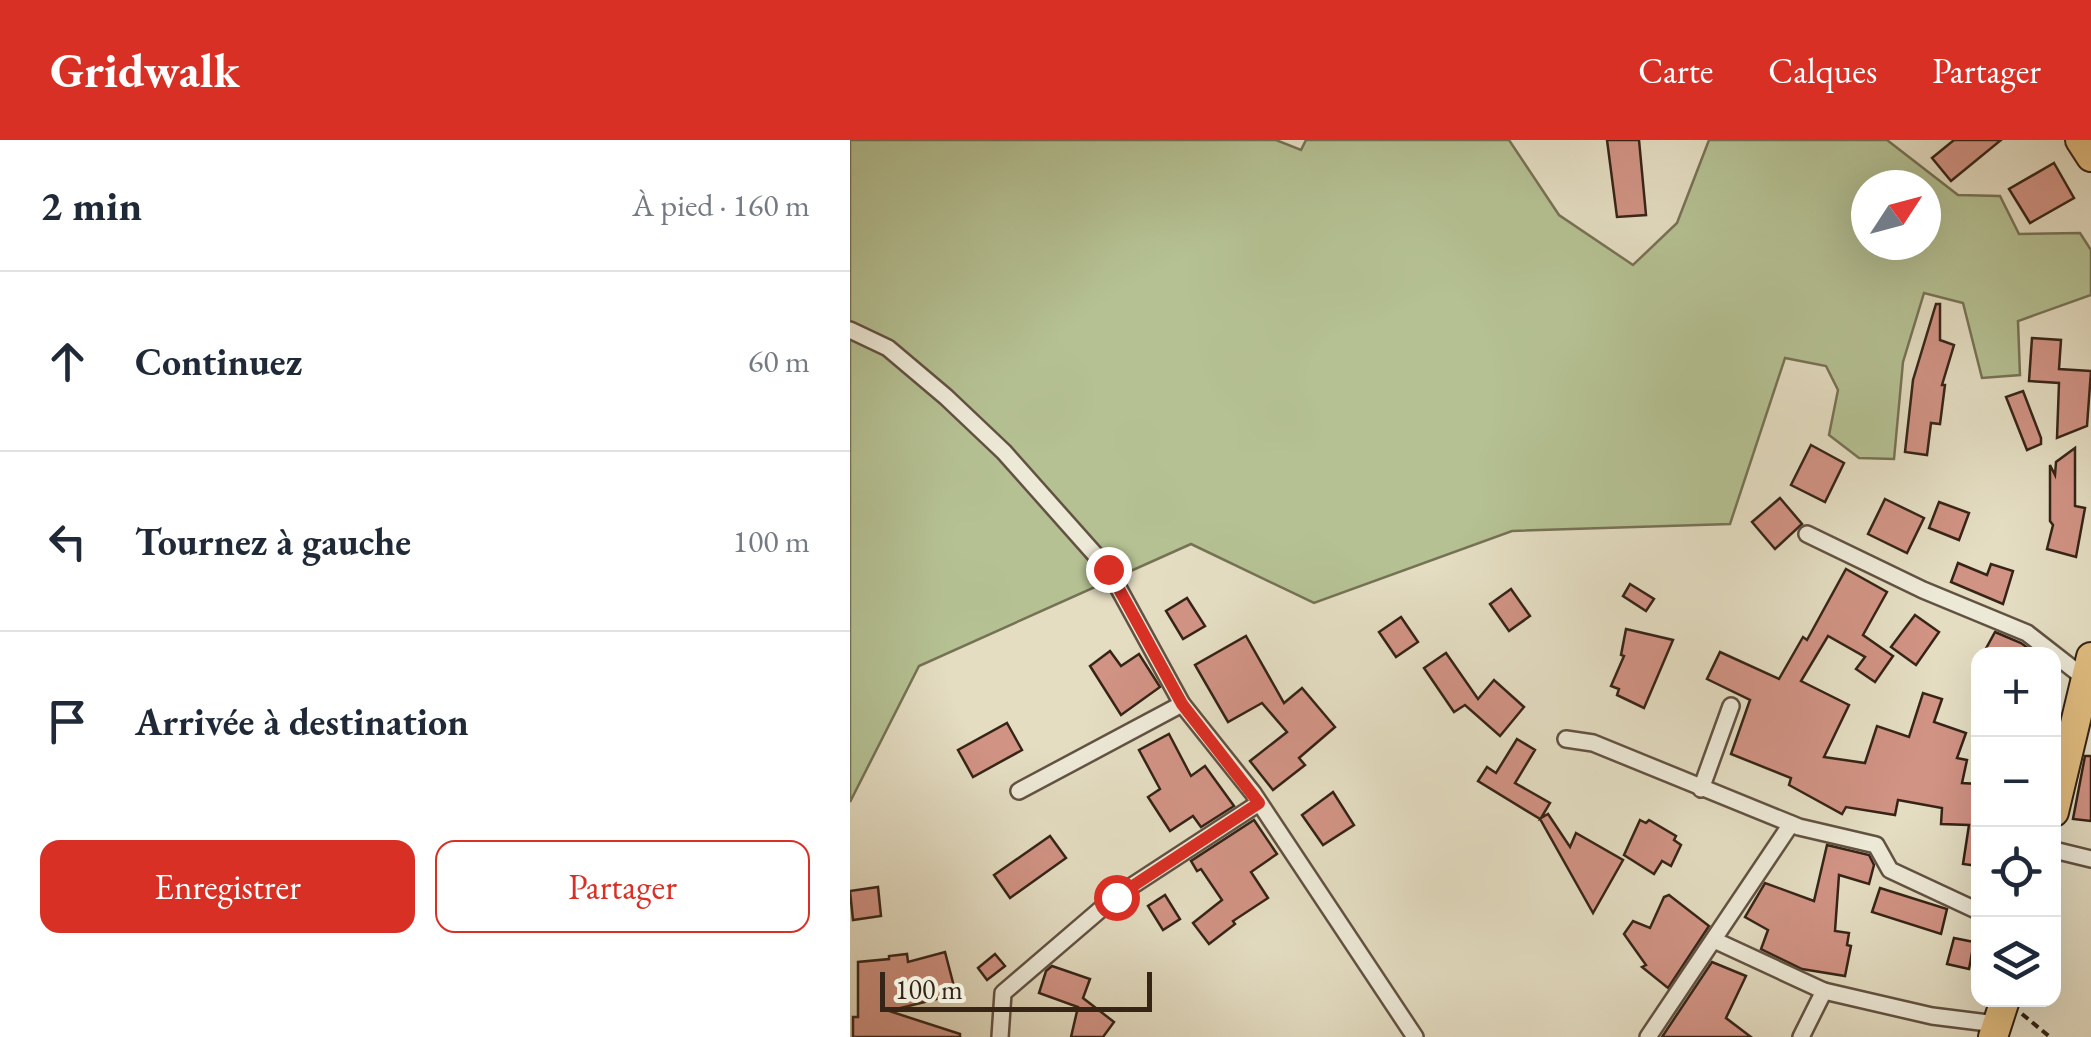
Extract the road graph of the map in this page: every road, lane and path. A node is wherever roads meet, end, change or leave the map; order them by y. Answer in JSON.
{"nodes":[{"id":1,"x":2080,"y":140,"type":"edge"},
{"id":2,"x":2091,"y":157,"type":"edge"},
{"id":3,"x":850,"y":330,"type":"edge"},
{"id":4,"x":1807,"y":534,"type":"dead end"},
{"id":5,"x":2089,"y":668,"type":"edge"},
{"id":6,"x":1182,"y":704,"type":"junction"},
{"id":7,"x":1731,"y":706,"type":"dead end"},
{"id":8,"x":1566,"y":739,"type":"dead end"},
{"id":9,"x":2061,"y":783,"type":"edge"},
{"id":10,"x":1701,"y":788,"type":"junction"},
{"id":11,"x":1019,"y":792,"type":"dead end"},
{"id":12,"x":1259,"y":803,"type":"junction"},
{"id":13,"x":1790,"y":824,"type":"junction"},
{"id":14,"x":2061,"y":852,"type":"edge"},
{"id":15,"x":2091,"y":859,"type":"edge"},
{"id":16,"x":1971,"y":908,"type":"edge"},
{"id":17,"x":1714,"y":940,"type":"junction"},
{"id":18,"x":1824,"y":992,"type":"junction"},
{"id":19,"x":2004,"y":1018,"type":"edge"},
{"id":20,"x":1000,"y":1037,"type":"edge"},
{"id":21,"x":1416,"y":1037,"type":"edge"},
{"id":22,"x":1648,"y":1037,"type":"edge"},
{"id":23,"x":1801,"y":1037,"type":"edge"},
{"id":24,"x":2050,"y":1037,"type":"edge"}],
"edges":[{"from":1,"to":2,"type":"highway"},
{"from":3,"to":6,"type":"street"},
{"from":4,"to":5,"type":"street"},
{"from":5,"to":9,"type":"highway"},
{"from":6,"to":11,"type":"street"},
{"from":6,"to":12,"type":"street"},
{"from":7,"to":10,"type":"street"},
{"from":8,"to":10,"type":"street"},
{"from":10,"to":13,"type":"street"},
{"from":12,"to":20,"type":"street"},
{"from":12,"to":21,"type":"street"},
{"from":13,"to":16,"type":"street"},
{"from":13,"to":17,"type":"street"},
{"from":14,"to":15,"type":"street"},
{"from":17,"to":18,"type":"street"},
{"from":17,"to":22,"type":"street"},
{"from":18,"to":19,"type":"street"},
{"from":18,"to":23,"type":"street"},
{"from":19,"to":24,"type":"path"}]}
